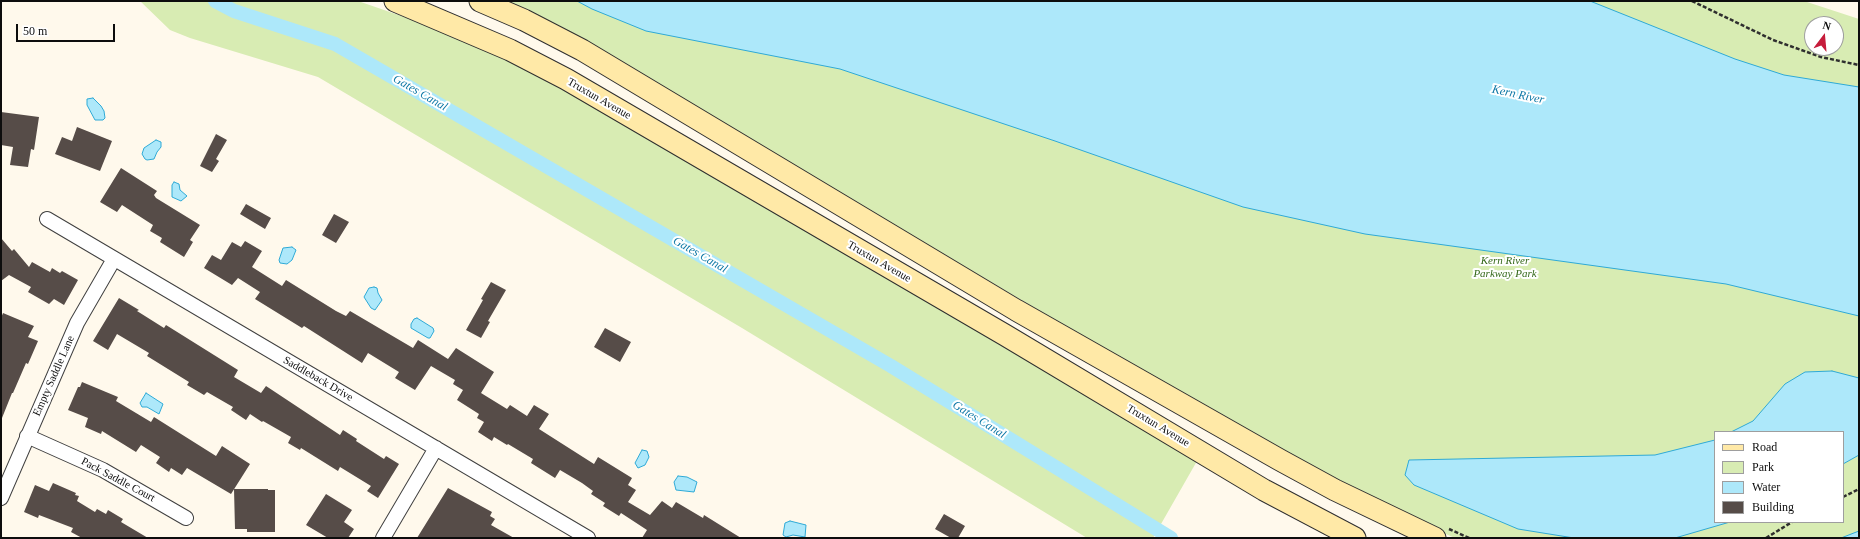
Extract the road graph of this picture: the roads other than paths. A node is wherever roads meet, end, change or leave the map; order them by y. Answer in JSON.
{"nodes":[{"id":1,"x":394,"y":1,"type":"edge"},
{"id":2,"x":480,"y":1,"type":"edge"},
{"id":3,"x":47,"y":219,"type":"dead end"},
{"id":4,"x":114,"y":259,"type":"junction"},
{"id":5,"x":27,"y":436,"type":"junction"},
{"id":6,"x":436,"y":448,"type":"junction"},
{"id":7,"x":1,"y":498,"type":"edge"},
{"id":8,"x":186,"y":518,"type":"dead end"},
{"id":9,"x":383,"y":538,"type":"edge"},
{"id":10,"x":588,"y":538,"type":"edge"},
{"id":11,"x":1355,"y":538,"type":"edge"},
{"id":12,"x":1434,"y":538,"type":"edge"}],
"edges":[{"from":1,"to":11,"type":"main road","name":"Truxtun Avenue"},
{"from":2,"to":12,"type":"main road"},
{"from":3,"to":4,"type":"street","name":"Saddleback Drive"},
{"from":4,"to":5,"type":"street","name":"Empty Saddle Lane"},
{"from":4,"to":6,"type":"street","name":"Saddleback Drive"},
{"from":5,"to":7,"type":"street","name":"Empty Saddle Lane"},
{"from":5,"to":8,"type":"street","name":"Pack Saddle Court"},
{"from":6,"to":9,"type":"street"},
{"from":6,"to":10,"type":"street","name":"Saddleback Drive"}]}
